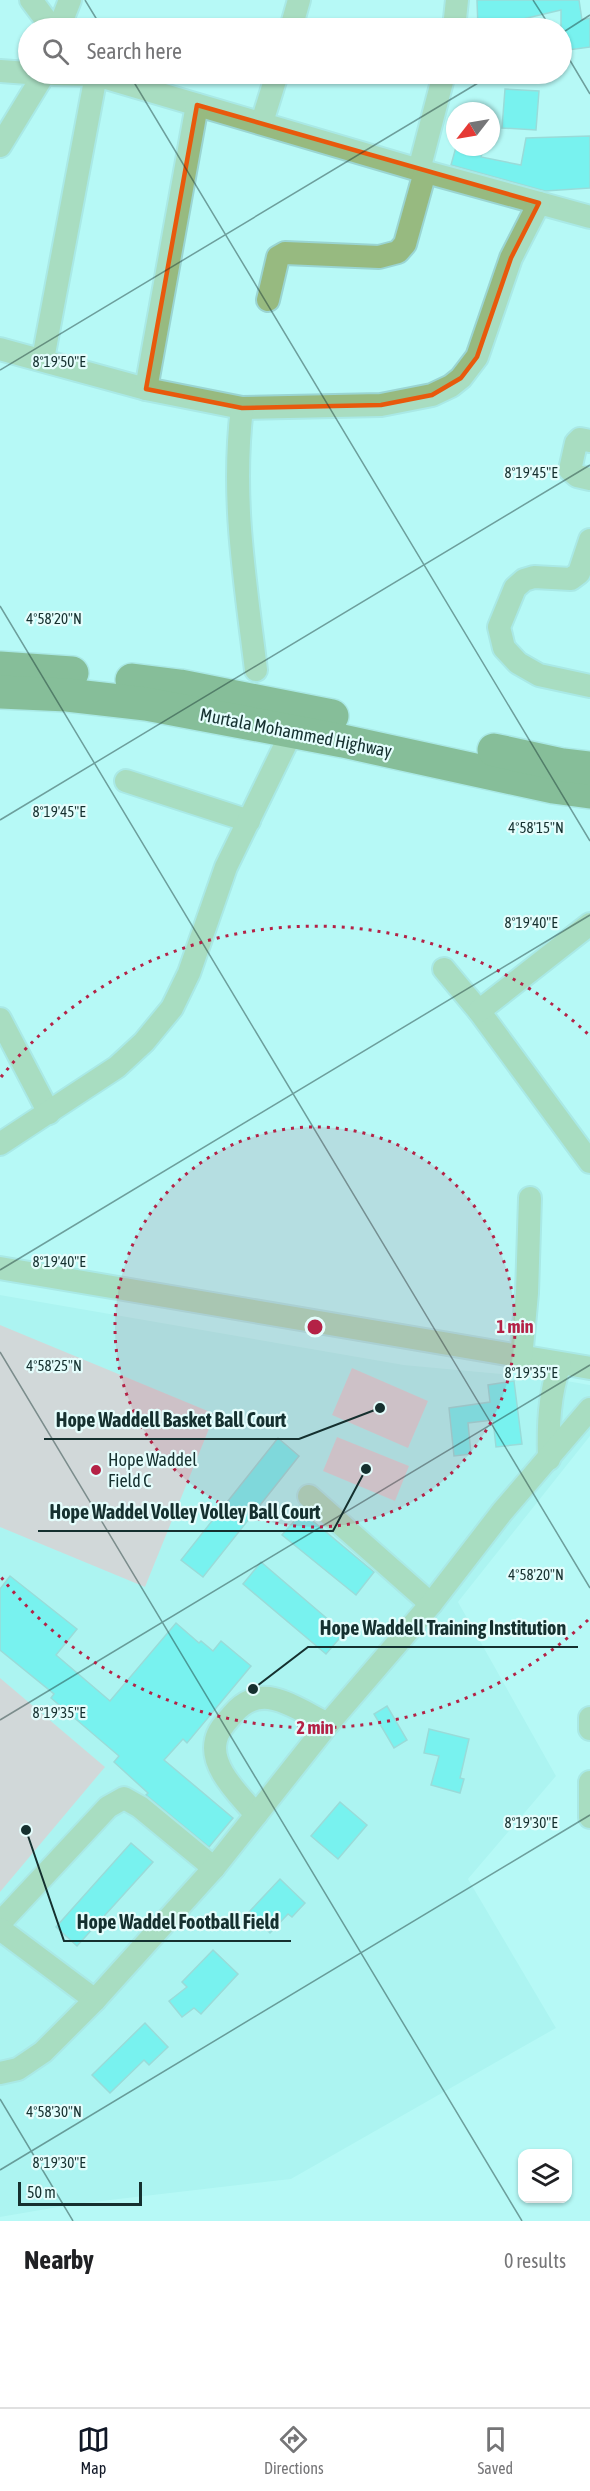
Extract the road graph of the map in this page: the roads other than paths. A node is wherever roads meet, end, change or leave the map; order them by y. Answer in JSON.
{"nodes":[{"id":1,"x":31,"y":0,"type":"edge"},
{"id":2,"x":70,"y":0,"type":"edge"},
{"id":3,"x":299,"y":0,"type":"edge"},
{"id":4,"x":457,"y":0,"type":"edge"},
{"id":5,"x":44,"y":18,"type":"edge"},
{"id":6,"x":63,"y":18,"type":"edge"},
{"id":7,"x":294,"y":18,"type":"edge"},
{"id":8,"x":455,"y":18,"type":"edge"},
{"id":9,"x":0,"y":72,"type":"edge"},
{"id":10,"x":18,"y":73,"type":"edge"},
{"id":11,"x":38,"y":84,"type":"edge"},
{"id":12,"x":84,"y":84,"type":"edge"},
{"id":13,"x":121,"y":84,"type":"edge"},
{"id":14,"x":274,"y":84,"type":"edge"},
{"id":15,"x":442,"y":84,"type":"edge"},
{"id":16,"x":196,"y":105,"type":"junction"},
{"id":17,"x":262,"y":122,"type":"junction"},
{"id":18,"x":0,"y":146,"type":"edge"},
{"id":19,"x":422,"y":171,"type":"junction"},
{"id":20,"x":539,"y":203,"type":"junction"},
{"id":21,"x":589,"y":215,"type":"edge"},
{"id":22,"x":268,"y":300,"type":"dead end"},
{"id":23,"x":0,"y":349,"type":"edge"},
{"id":24,"x":43,"y":359,"type":"junction"},
{"id":25,"x":146,"y":389,"type":"junction"},
{"id":26,"x":242,"y":408,"type":"junction"},
{"id":27,"x":590,"y":441,"type":"edge"},
{"id":28,"x":590,"y":479,"type":"edge"},
{"id":29,"x":590,"y":540,"type":"edge"},
{"id":30,"x":0,"y":668,"type":"edge"},
{"id":31,"x":256,"y":670,"type":"dead end"},
{"id":32,"x":590,"y":686,"type":"edge"},
{"id":33,"x":0,"y":692,"type":"edge"},
{"id":34,"x":297,"y":720,"type":"junction"},
{"id":35,"x":590,"y":768,"type":"edge"},
{"id":36,"x":126,"y":781,"type":"dead end"},
{"id":37,"x":590,"y":792,"type":"edge"},
{"id":38,"x":249,"y":821,"type":"junction"},
{"id":39,"x":590,"y":924,"type":"edge"},
{"id":40,"x":444,"y":969,"type":"dead end"},
{"id":41,"x":479,"y":1011,"type":"junction"},
{"id":42,"x":0,"y":1019,"type":"edge"},
{"id":43,"x":49,"y":1113,"type":"junction"},
{"id":44,"x":0,"y":1144,"type":"edge"},
{"id":45,"x":590,"y":1162,"type":"edge"},
{"id":46,"x":530,"y":1198,"type":"dead end"},
{"id":47,"x":0,"y":1268,"type":"edge"},
{"id":48,"x":521,"y":1358,"type":"junction"},
{"id":49,"x":560,"y":1364,"type":"junction"},
{"id":50,"x":590,"y":1368,"type":"edge"},
{"id":51,"x":590,"y":1409,"type":"edge"},
{"id":52,"x":549,"y":1459,"type":"junction"},
{"id":53,"x":309,"y":1496,"type":"dead end"},
{"id":54,"x":431,"y":1604,"type":"junction"},
{"id":55,"x":590,"y":1718,"type":"edge"},
{"id":56,"x":328,"y":1724,"type":"junction"},
{"id":57,"x":590,"y":1729,"type":"edge"},
{"id":58,"x":590,"y":1782,"type":"edge"},
{"id":59,"x":256,"y":1815,"type":"junction"},
{"id":60,"x":590,"y":1817,"type":"edge"},
{"id":61,"x":213,"y":1868,"type":"junction"},
{"id":62,"x":0,"y":1923,"type":"edge"},
{"id":63,"x":0,"y":1929,"type":"edge"},
{"id":64,"x":95,"y":2000,"type":"junction"},
{"id":65,"x":0,"y":2073,"type":"edge"}],
"edges":[{"from":1,"to":5,"type":"street"},
{"from":2,"to":6,"type":"street"},
{"from":3,"to":7,"type":"street"},
{"from":4,"to":8,"type":"street"},
{"from":9,"to":10,"type":"street"},
{"from":11,"to":18,"type":"street"},
{"from":12,"to":24,"type":"street"},
{"from":13,"to":16,"type":"street"},
{"from":14,"to":17,"type":"street"},
{"from":15,"to":19,"type":"street"},
{"from":16,"to":17,"type":"street"},
{"from":16,"to":25,"type":"street"},
{"from":17,"to":19,"type":"street"},
{"from":19,"to":20,"type":"street"},
{"from":19,"to":22,"type":"street"},
{"from":20,"to":21,"type":"street"},
{"from":20,"to":26,"type":"street"},
{"from":23,"to":24,"type":"street"},
{"from":24,"to":25,"type":"street"},
{"from":25,"to":26,"type":"street"},
{"from":26,"to":31,"type":"street"},
{"from":27,"to":28,"type":"street"},
{"from":29,"to":32,"type":"street"},
{"from":30,"to":34,"type":"highway","name":"Murtala Mohammed Highway"},
{"from":33,"to":34,"type":"highway","name":"Murtala Mohammed Highway"},
{"from":34,"to":35,"type":"highway","name":"Murtala Mohammed Highway"},
{"from":34,"to":37,"type":"highway","name":"Murtala Mohammed Highway"},
{"from":34,"to":38,"type":"street"},
{"from":36,"to":38,"type":"street"},
{"from":38,"to":43,"type":"street"},
{"from":39,"to":41,"type":"street"},
{"from":40,"to":41,"type":"street"},
{"from":41,"to":45,"type":"street"},
{"from":42,"to":43,"type":"street"},
{"from":43,"to":44,"type":"street"},
{"from":46,"to":48,"type":"street"},
{"from":47,"to":48,"type":"street"},
{"from":48,"to":49,"type":"street"},
{"from":49,"to":50,"type":"street"},
{"from":49,"to":52,"type":"street"},
{"from":51,"to":52,"type":"street"},
{"from":52,"to":54,"type":"street"},
{"from":53,"to":54,"type":"street"},
{"from":54,"to":56,"type":"street"},
{"from":55,"to":57,"type":"street"},
{"from":56,"to":59,"type":"street"},
{"from":56,"to":59,"type":"street"},
{"from":58,"to":60,"type":"street"},
{"from":59,"to":61,"type":"street"},
{"from":61,"to":62,"type":"street"},
{"from":61,"to":64,"type":"street"},
{"from":63,"to":64,"type":"street"},
{"from":64,"to":65,"type":"street"}]}
